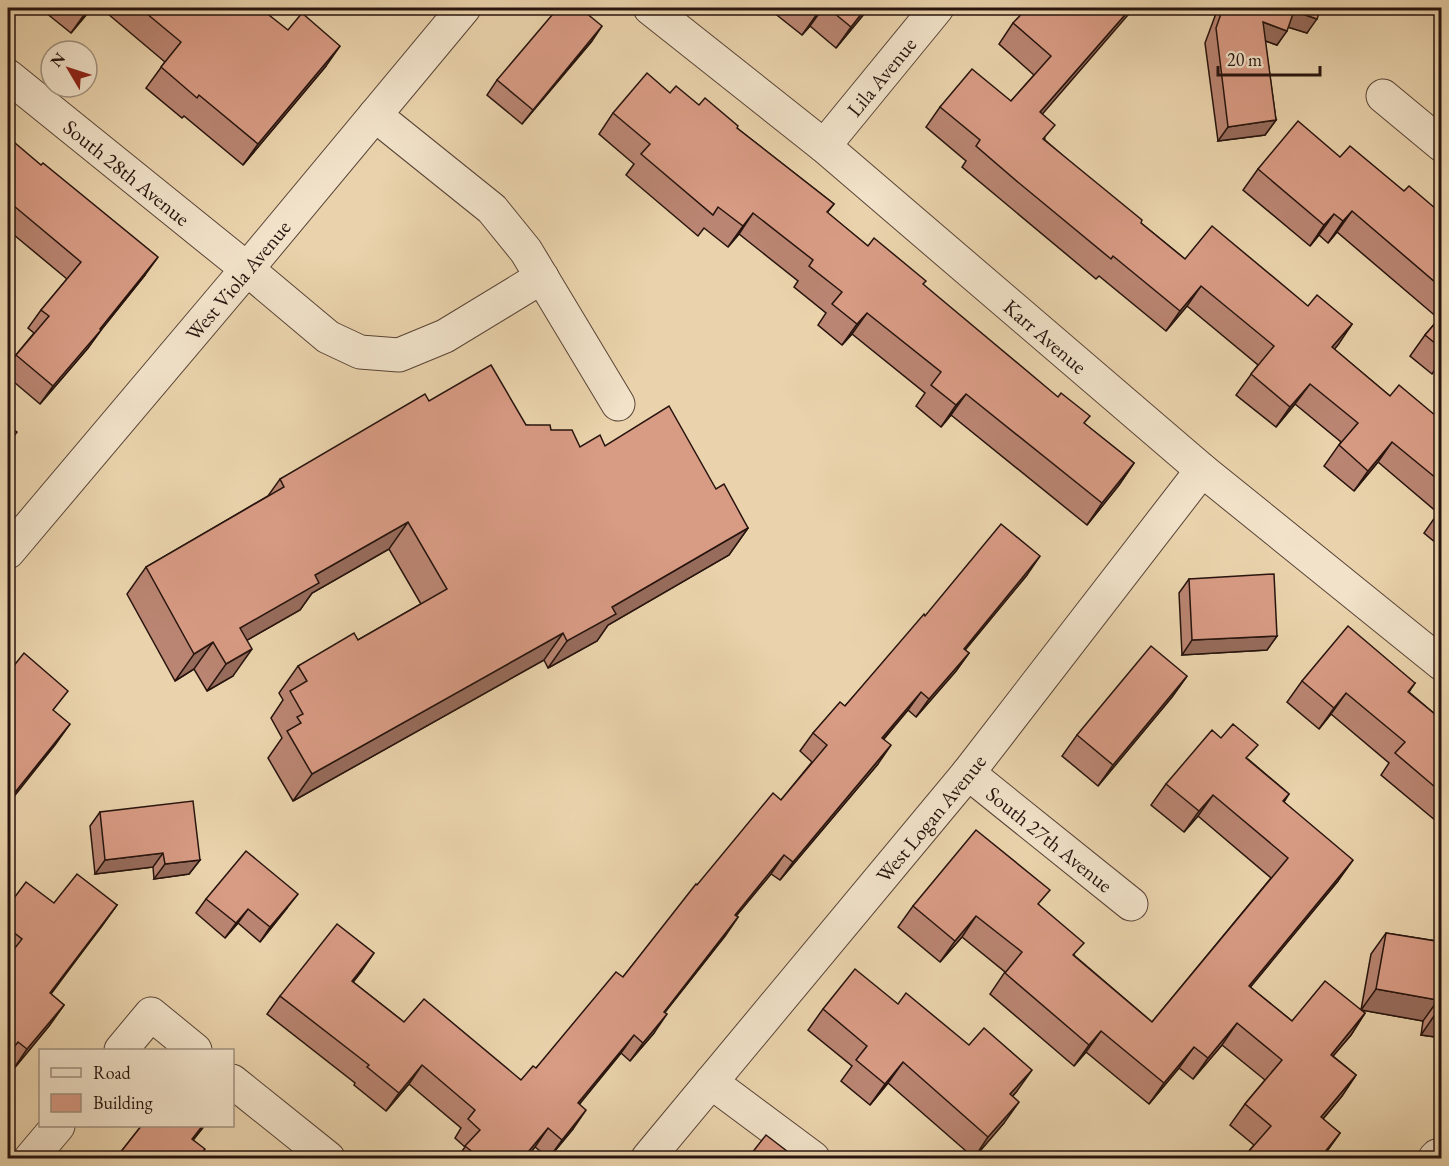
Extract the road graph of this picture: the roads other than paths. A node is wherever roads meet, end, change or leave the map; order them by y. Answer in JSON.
{"nodes":[{"id":1,"x":464,"y":8,"type":"edge"},
{"id":2,"x":650,"y":8,"type":"edge"},
{"id":3,"x":938,"y":8,"type":"edge"},
{"id":4,"x":8,"y":76,"type":"edge"},
{"id":5,"x":1383,"y":96,"type":"dead end"},
{"id":6,"x":375,"y":115,"type":"junction"},
{"id":7,"x":1442,"y":145,"type":"edge"},
{"id":8,"x":824,"y":146,"type":"junction"},
{"id":9,"x":247,"y":269,"type":"junction"},
{"id":10,"x":542,"y":277,"type":"junction"},
{"id":11,"x":618,"y":404,"type":"dead end"},
{"id":12,"x":1202,"y":470,"type":"junction"},
{"id":13,"x":8,"y":552,"type":"edge"},
{"id":14,"x":1442,"y":664,"type":"edge"},
{"id":15,"x":968,"y":772,"type":"junction"},
{"id":16,"x":1131,"y":904,"type":"dead end"},
{"id":17,"x":122,"y":1049,"type":"edge"},
{"id":18,"x":194,"y":1049,"type":"edge"},
{"id":19,"x":711,"y":1082,"type":"junction"},
{"id":20,"x":234,"y":1083,"type":"edge"},
{"id":21,"x":56,"y":1127,"type":"edge"},
{"id":22,"x":31,"y":1158,"type":"edge"},
{"id":23,"x":328,"y":1158,"type":"edge"},
{"id":24,"x":648,"y":1158,"type":"edge"},
{"id":25,"x":813,"y":1158,"type":"edge"}],
"edges":[{"from":1,"to":6,"type":"street","name":"West Viola Avenue"},
{"from":2,"to":8,"type":"street","name":"Karr Avenue"},
{"from":3,"to":8,"type":"street","name":"Lila Avenue"},
{"from":4,"to":9,"type":"street","name":"South 28th Avenue"},
{"from":5,"to":7,"type":"street"},
{"from":6,"to":9,"type":"street","name":"West Viola Avenue"},
{"from":6,"to":10,"type":"street"},
{"from":8,"to":12,"type":"street","name":"Karr Avenue"},
{"from":9,"to":10,"type":"street","name":"South 28th Avenue"},
{"from":9,"to":13,"type":"street","name":"West Viola Avenue"},
{"from":10,"to":11,"type":"street"},
{"from":12,"to":14,"type":"street","name":"Karr Avenue"},
{"from":12,"to":15,"type":"street","name":"West Logan Avenue"},
{"from":15,"to":16,"type":"street","name":"South 27th Avenue"},
{"from":15,"to":19,"type":"street","name":"West Logan Avenue"},
{"from":17,"to":18,"type":"street"},
{"from":19,"to":24,"type":"street","name":"West Logan Avenue"},
{"from":19,"to":25,"type":"street"},
{"from":20,"to":23,"type":"street"},
{"from":21,"to":22,"type":"street"}]}
